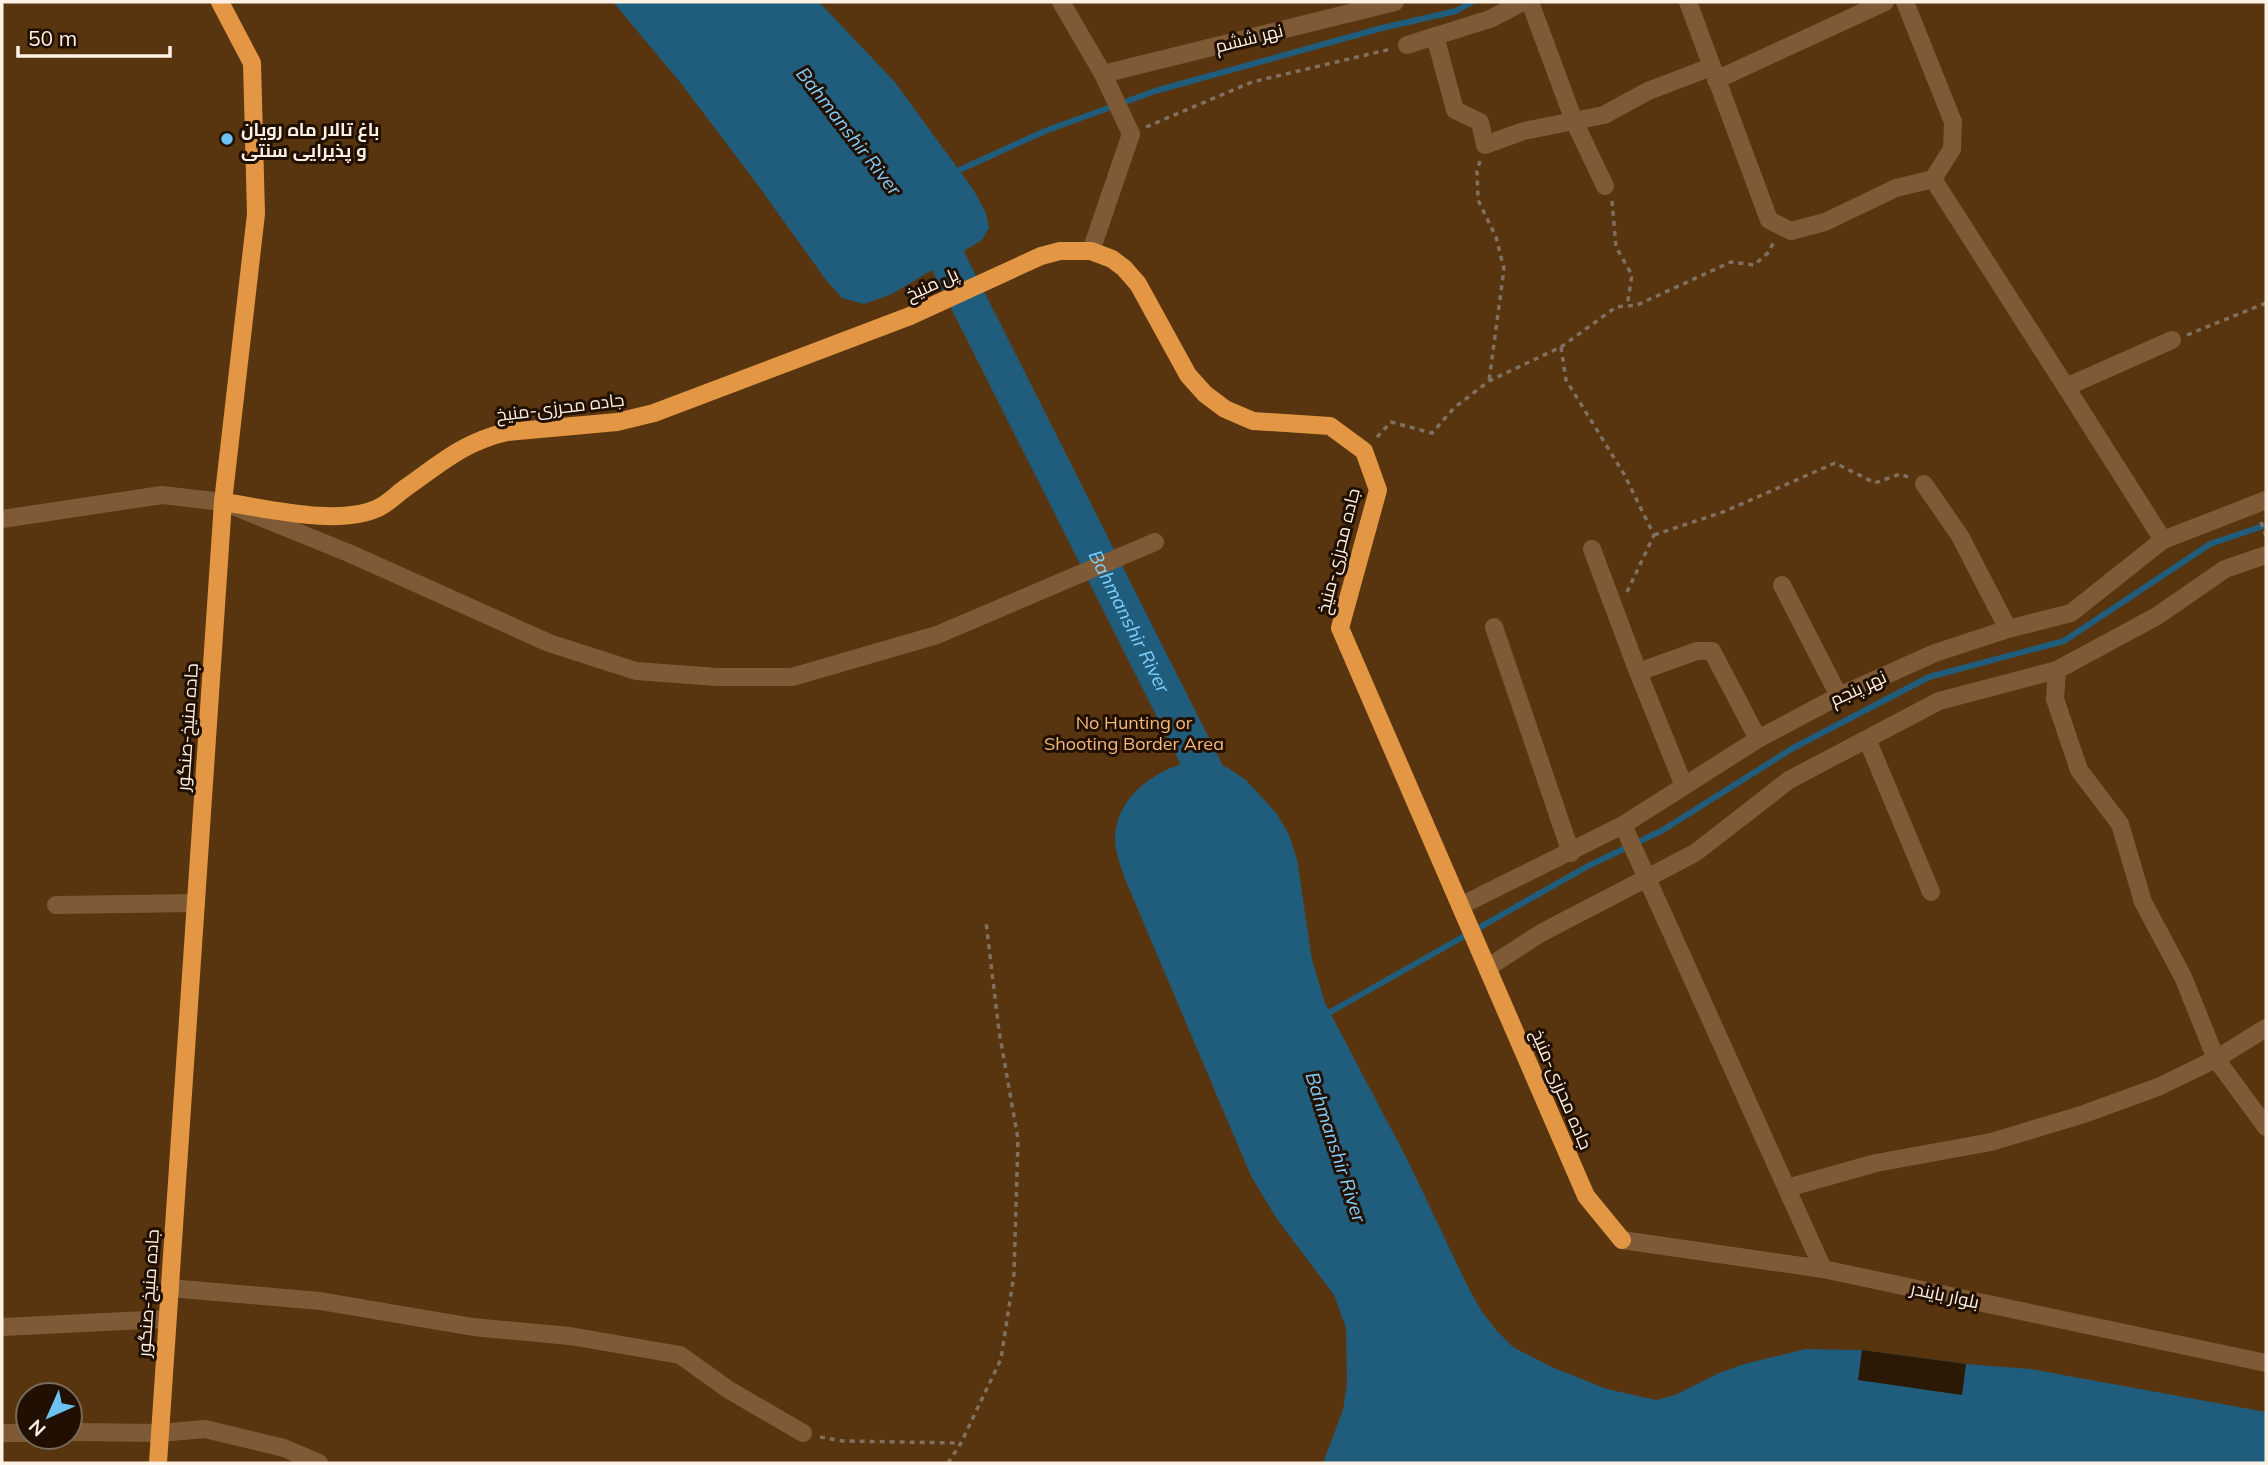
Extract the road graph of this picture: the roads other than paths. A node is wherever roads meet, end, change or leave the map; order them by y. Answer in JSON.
{"nodes":[{"id":1,"x":220,"y":2,"type":"edge"},
{"id":2,"x":1061,"y":2,"type":"edge"},
{"id":3,"x":1395,"y":2,"type":"edge"},
{"id":4,"x":1523,"y":2,"type":"edge"},
{"id":5,"x":1530,"y":2,"type":"edge"},
{"id":6,"x":1688,"y":2,"type":"edge"},
{"id":7,"x":1885,"y":2,"type":"edge"},
{"id":8,"x":1905,"y":2,"type":"edge"},
{"id":9,"x":1435,"y":36,"type":"junction"},
{"id":10,"x":1407,"y":45,"type":"road end"},
{"id":11,"x":1713,"y":73,"type":"junction"},
{"id":12,"x":1103,"y":74,"type":"junction"},
{"id":13,"x":1574,"y":121,"type":"junction"},
{"id":14,"x":1933,"y":179,"type":"junction"},
{"id":15,"x":1605,"y":186,"type":"road end"},
{"id":16,"x":1090,"y":251,"type":"junction"},
{"id":17,"x":2172,"y":340,"type":"road end"},
{"id":18,"x":790,"y":361,"type":"joint"},
{"id":19,"x":2066,"y":387,"type":"junction"},
{"id":20,"x":1924,"y":484,"type":"road end"},
{"id":21,"x":223,"y":502,"type":"junction"},
{"id":22,"x":2262,"y":506,"type":"edge"},
{"id":23,"x":2,"y":519,"type":"edge"},
{"id":24,"x":2163,"y":540,"type":"junction"},
{"id":25,"x":1155,"y":542,"type":"dead end"},
{"id":26,"x":1592,"y":549,"type":"dead end"},
{"id":27,"x":2266,"y":555,"type":"edge"},
{"id":28,"x":1782,"y":585,"type":"dead end"},
{"id":29,"x":1494,"y":627,"type":"dead end"},
{"id":30,"x":2008,"y":629,"type":"junction"},
{"id":31,"x":2057,"y":670,"type":"junction"},
{"id":32,"x":1638,"y":672,"type":"junction"},
{"id":33,"x":1839,"y":696,"type":"junction"},
{"id":34,"x":1758,"y":739,"type":"junction"},
{"id":35,"x":1867,"y":739,"type":"junction"},
{"id":36,"x":1684,"y":786,"type":"junction"},
{"id":37,"x":1625,"y":830,"type":"junction"},
{"id":38,"x":1571,"y":853,"type":"junction"},
{"id":39,"x":1647,"y":877,"type":"junction"},
{"id":40,"x":1931,"y":892,"type":"dead end"},
{"id":41,"x":196,"y":903,"type":"junction"},
{"id":42,"x":56,"y":905,"type":"dead end"},
{"id":43,"x":1463,"y":911,"type":"junction"},
{"id":44,"x":1487,"y":968,"type":"junction"},
{"id":45,"x":2266,"y":1028,"type":"edge"},
{"id":46,"x":2217,"y":1059,"type":"junction"},
{"id":47,"x":2266,"y":1127,"type":"edge"},
{"id":48,"x":1787,"y":1188,"type":"junction"},
{"id":49,"x":1622,"y":1240,"type":"joint"},
{"id":50,"x":1823,"y":1269,"type":"junction"},
{"id":51,"x":170,"y":1288,"type":"junction"},
{"id":52,"x":167,"y":1319,"type":"junction"},
{"id":53,"x":2,"y":1327,"type":"edge"},
{"id":54,"x":2266,"y":1363,"type":"edge"},
{"id":55,"x":84,"y":1432,"type":"edge"},
{"id":56,"x":160,"y":1433,"type":"junction"},
{"id":57,"x":803,"y":1433,"type":"road end"},
{"id":58,"x":158,"y":1463,"type":"edge"},
{"id":59,"x":319,"y":1463,"type":"edge"}],
"edges":[{"from":1,"to":21,"type":"main road","name":"جاده منیخ-صنگور"},
{"from":2,"to":12,"type":"street"},
{"from":3,"to":12,"type":"street","name":"نهر ششم"},
{"from":4,"to":9,"type":"street"},
{"from":5,"to":13,"type":"street"},
{"from":6,"to":11,"type":"street"},
{"from":7,"to":11,"type":"street"},
{"from":8,"to":14,"type":"street"},
{"from":9,"to":10,"type":"street"},
{"from":9,"to":13,"type":"street"},
{"from":11,"to":13,"type":"street"},
{"from":11,"to":14,"type":"street"},
{"from":12,"to":16,"type":"street"},
{"from":13,"to":15,"type":"street"},
{"from":14,"to":19,"type":"street"},
{"from":16,"to":18,"type":"main road","name":"پل منیخ"},
{"from":16,"to":43,"type":"main road","name":"جاده محرزی-منیخ"},
{"from":17,"to":19,"type":"street"},
{"from":18,"to":21,"type":"main road","name":"جاده محرزی-منیخ"},
{"from":19,"to":24,"type":"street"},
{"from":20,"to":30,"type":"street"},
{"from":21,"to":23,"type":"street"},
{"from":21,"to":25,"type":"street"},
{"from":21,"to":41,"type":"main road","name":"جاده منیخ-صنگور"},
{"from":22,"to":24,"type":"street","name":"نهر پنجم"},
{"from":24,"to":30,"type":"street","name":"نهر پنجم"},
{"from":26,"to":32,"type":"street"},
{"from":27,"to":31,"type":"street"},
{"from":28,"to":33,"type":"street"},
{"from":29,"to":38,"type":"street"},
{"from":30,"to":33,"type":"street","name":"نهر پنجم"},
{"from":31,"to":35,"type":"street"},
{"from":31,"to":46,"type":"street"},
{"from":32,"to":34,"type":"street"},
{"from":32,"to":36,"type":"street"},
{"from":33,"to":34,"type":"street","name":"نهر پنجم"},
{"from":34,"to":36,"type":"street","name":"نهر پنجم"},
{"from":35,"to":39,"type":"street"},
{"from":35,"to":40,"type":"street"},
{"from":36,"to":37,"type":"street","name":"نهر پنجم"},
{"from":37,"to":38,"type":"street","name":"نهر پنجم"},
{"from":37,"to":39,"type":"street"},
{"from":38,"to":43,"type":"street","name":"نهر پنجم"},
{"from":39,"to":44,"type":"street"},
{"from":39,"to":48,"type":"street"},
{"from":41,"to":42,"type":"street"},
{"from":41,"to":51,"type":"main road","name":"جاده منیخ-صنگور"},
{"from":43,"to":44,"type":"main road","name":"جاده محرزی-منیخ"},
{"from":44,"to":49,"type":"main road","name":"جاده محرزی-منیخ"},
{"from":45,"to":46,"type":"street"},
{"from":46,"to":47,"type":"street"},
{"from":46,"to":48,"type":"street"},
{"from":48,"to":50,"type":"street"},
{"from":49,"to":50,"type":"street","name":"بلوار بایندر"},
{"from":50,"to":54,"type":"street","name":"بلوار بایندر"},
{"from":51,"to":52,"type":"main road","name":"جاده منیخ-صنگور"},
{"from":51,"to":57,"type":"street"},
{"from":52,"to":53,"type":"street"},
{"from":52,"to":56,"type":"main road","name":"جاده منیخ-صنگور"},
{"from":55,"to":56,"type":"street"},
{"from":56,"to":58,"type":"main road","name":"جاده منیخ-صنگور"},
{"from":56,"to":59,"type":"street"}]}
